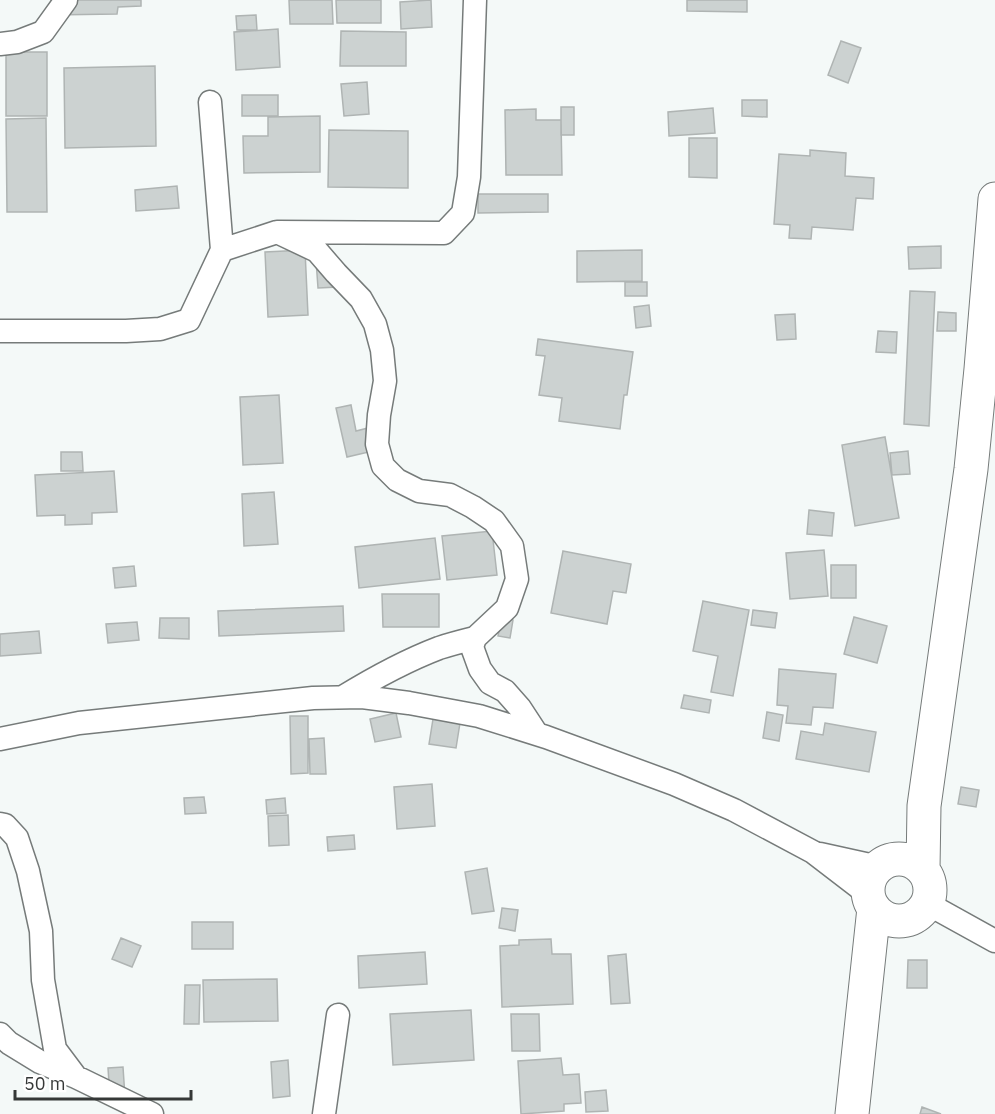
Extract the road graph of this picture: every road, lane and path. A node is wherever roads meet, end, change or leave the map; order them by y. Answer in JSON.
{"nodes":[{"id":1,"x":66,"y":0,"type":"edge"},
{"id":2,"x":475,"y":0,"type":"edge"},
{"id":3,"x":0,"y":44,"type":"edge"},
{"id":4,"x":210,"y":102,"type":"dead end"},
{"id":5,"x":995,"y":199,"type":"edge"},
{"id":6,"x":277,"y":232,"type":"junction"},
{"id":7,"x":222,"y":250,"type":"junction"},
{"id":8,"x":0,"y":331,"type":"edge"},
{"id":9,"x":475,"y":638,"type":"junction"},
{"id":10,"x":342,"y":698,"type":"junction"},
{"id":11,"x":537,"y":734,"type":"junction"},
{"id":12,"x":0,"y":739,"type":"edge"},
{"id":13,"x":0,"y":824,"type":"edge"},
{"id":14,"x":888,"y":879,"type":"junction"},
{"id":15,"x":916,"y":912,"type":"junction"},
{"id":16,"x":995,"y":941,"type":"edge"},
{"id":17,"x":865,"y":983,"type":"junction"},
{"id":18,"x":338,"y":1015,"type":"dead end"},
{"id":19,"x":0,"y":1034,"type":"edge"},
{"id":20,"x":76,"y":1077,"type":"junction"},
{"id":21,"x":152,"y":1114,"type":"edge"},
{"id":22,"x":324,"y":1114,"type":"edge"},
{"id":23,"x":852,"y":1114,"type":"edge"}],
"edges":[{"from":1,"to":3,"type":"street"},
{"from":2,"to":6,"type":"street"},
{"from":4,"to":7,"type":"street"},
{"from":5,"to":14,"type":"street"},
{"from":6,"to":7,"type":"street"},
{"from":6,"to":9,"type":"street"},
{"from":7,"to":8,"type":"street"},
{"from":9,"to":10,"type":"street"},
{"from":9,"to":11,"type":"street"},
{"from":10,"to":11,"type":"street"},
{"from":10,"to":12,"type":"street"},
{"from":11,"to":14,"type":"street"},
{"from":13,"to":20,"type":"street"},
{"from":14,"to":15,"type":"street"},
{"from":14,"to":15,"type":"street"},
{"from":14,"to":17,"type":"street"},
{"from":15,"to":16,"type":"street"},
{"from":15,"to":17,"type":"street"},
{"from":17,"to":23,"type":"street"},
{"from":18,"to":22,"type":"street"},
{"from":19,"to":20,"type":"street"},
{"from":20,"to":21,"type":"street"}]}
